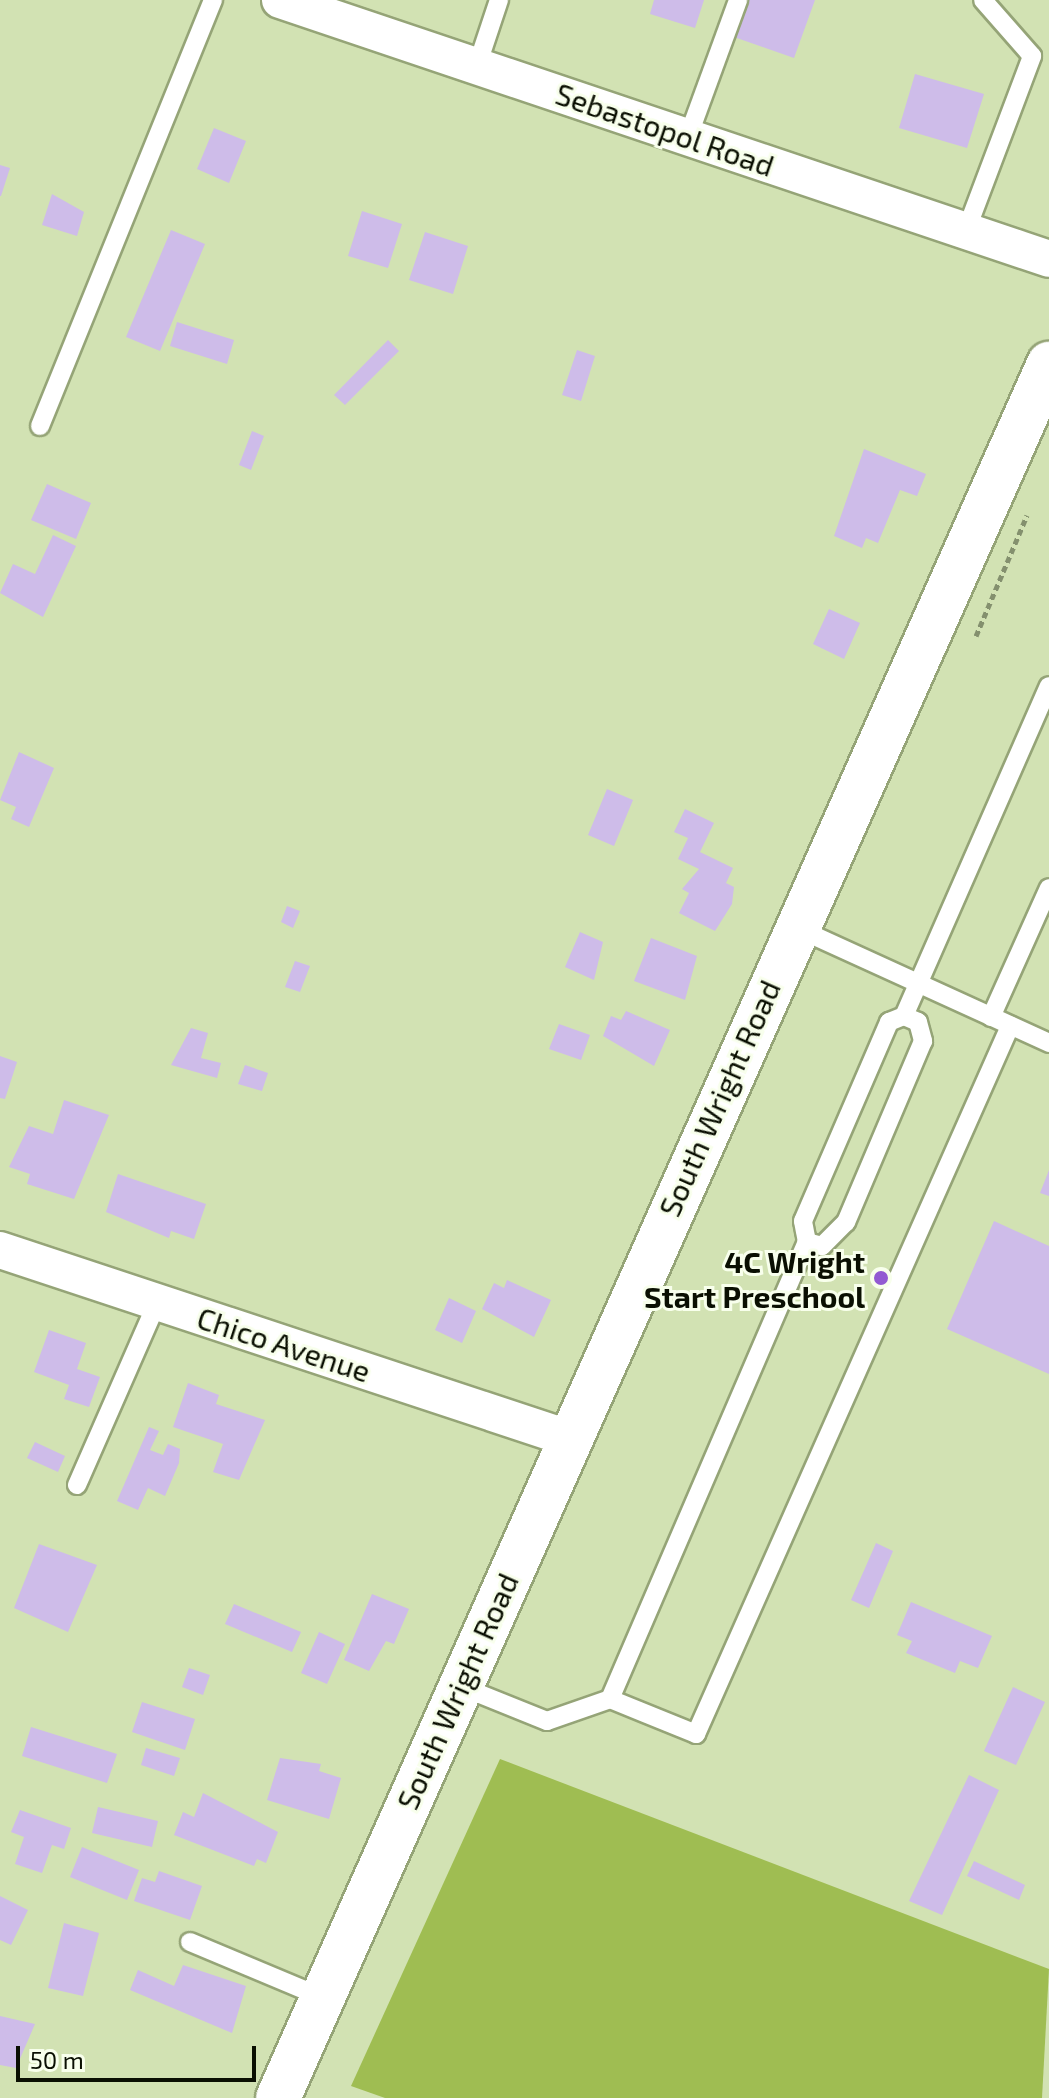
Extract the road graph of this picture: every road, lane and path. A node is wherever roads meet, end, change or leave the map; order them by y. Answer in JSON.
{"nodes":[{"id":1,"x":213,"y":0,"type":"edge"},
{"id":2,"x":280,"y":0,"type":"edge"},
{"id":3,"x":499,"y":0,"type":"edge"},
{"id":4,"x":738,"y":0,"type":"edge"},
{"id":5,"x":983,"y":0,"type":"edge"},
{"id":6,"x":477,"y":66,"type":"junction"},
{"id":7,"x":688,"y":137,"type":"junction"},
{"id":8,"x":966,"y":231,"type":"junction"},
{"id":9,"x":1049,"y":259,"type":"edge"},
{"id":10,"x":1049,"y":364,"type":"edge"},
{"id":11,"x":40,"y":426,"type":"dead end"},
{"id":12,"x":1031,"y":505,"type":"dead end"},
{"id":13,"x":976,"y":636,"type":"dead end"},
{"id":14,"x":1049,"y":686,"type":"edge"},
{"id":15,"x":1049,"y":888,"type":"edge"},
{"id":16,"x":794,"y":926,"type":"junction"},
{"id":17,"x":919,"y":982,"type":"junction"},
{"id":18,"x":904,"y":1016,"type":"junction"},
{"id":19,"x":991,"y":1017,"type":"junction"},
{"id":20,"x":1010,"y":1026,"type":"junction"},
{"id":21,"x":1049,"y":1043,"type":"edge"},
{"id":22,"x":807,"y":1242,"type":"junction"},
{"id":23,"x":0,"y":1250,"type":"edge"},
{"id":24,"x":157,"y":1303,"type":"junction"},
{"id":25,"x":568,"y":1438,"type":"junction"},
{"id":26,"x":77,"y":1485,"type":"dead end"},
{"id":27,"x":460,"y":1686,"type":"junction"},
{"id":28,"x":610,"y":1699,"type":"junction"},
{"id":29,"x":190,"y":1942,"type":"dead end"},
{"id":30,"x":324,"y":1998,"type":"junction"},
{"id":31,"x":281,"y":2097,"type":"edge"}],
"edges":[{"from":1,"to":11,"type":"lane"},
{"from":2,"to":6,"type":"street","name":"Sebastopol Road"},
{"from":3,"to":6,"type":"lane"},
{"from":4,"to":7,"type":"lane"},
{"from":5,"to":8,"type":"lane"},
{"from":6,"to":7,"type":"street","name":"Sebastopol Road"},
{"from":7,"to":8,"type":"street","name":"Sebastopol Road"},
{"from":8,"to":9,"type":"street","name":"Sebastopol Road"},
{"from":10,"to":16,"type":"main road","name":"South Wright Road"},
{"from":12,"to":13,"type":"path"},
{"from":14,"to":17,"type":"lane"},
{"from":15,"to":19,"type":"lane"},
{"from":16,"to":17,"type":"lane"},
{"from":16,"to":25,"type":"main road","name":"South Wright Road"},
{"from":17,"to":18,"type":"lane"},
{"from":17,"to":19,"type":"lane"},
{"from":18,"to":22,"type":"lane"},
{"from":18,"to":22,"type":"lane"},
{"from":19,"to":20,"type":"lane"},
{"from":20,"to":21,"type":"lane"},
{"from":20,"to":28,"type":"lane"},
{"from":22,"to":28,"type":"lane"},
{"from":23,"to":24,"type":"street","name":"Chico Avenue"},
{"from":24,"to":25,"type":"street","name":"Chico Avenue"},
{"from":24,"to":26,"type":"lane"},
{"from":25,"to":27,"type":"main road","name":"South Wright Road"},
{"from":27,"to":28,"type":"lane"},
{"from":27,"to":30,"type":"main road","name":"South Wright Road"},
{"from":29,"to":30,"type":"lane"},
{"from":30,"to":31,"type":"main road","name":"South Wright Road"}]}
